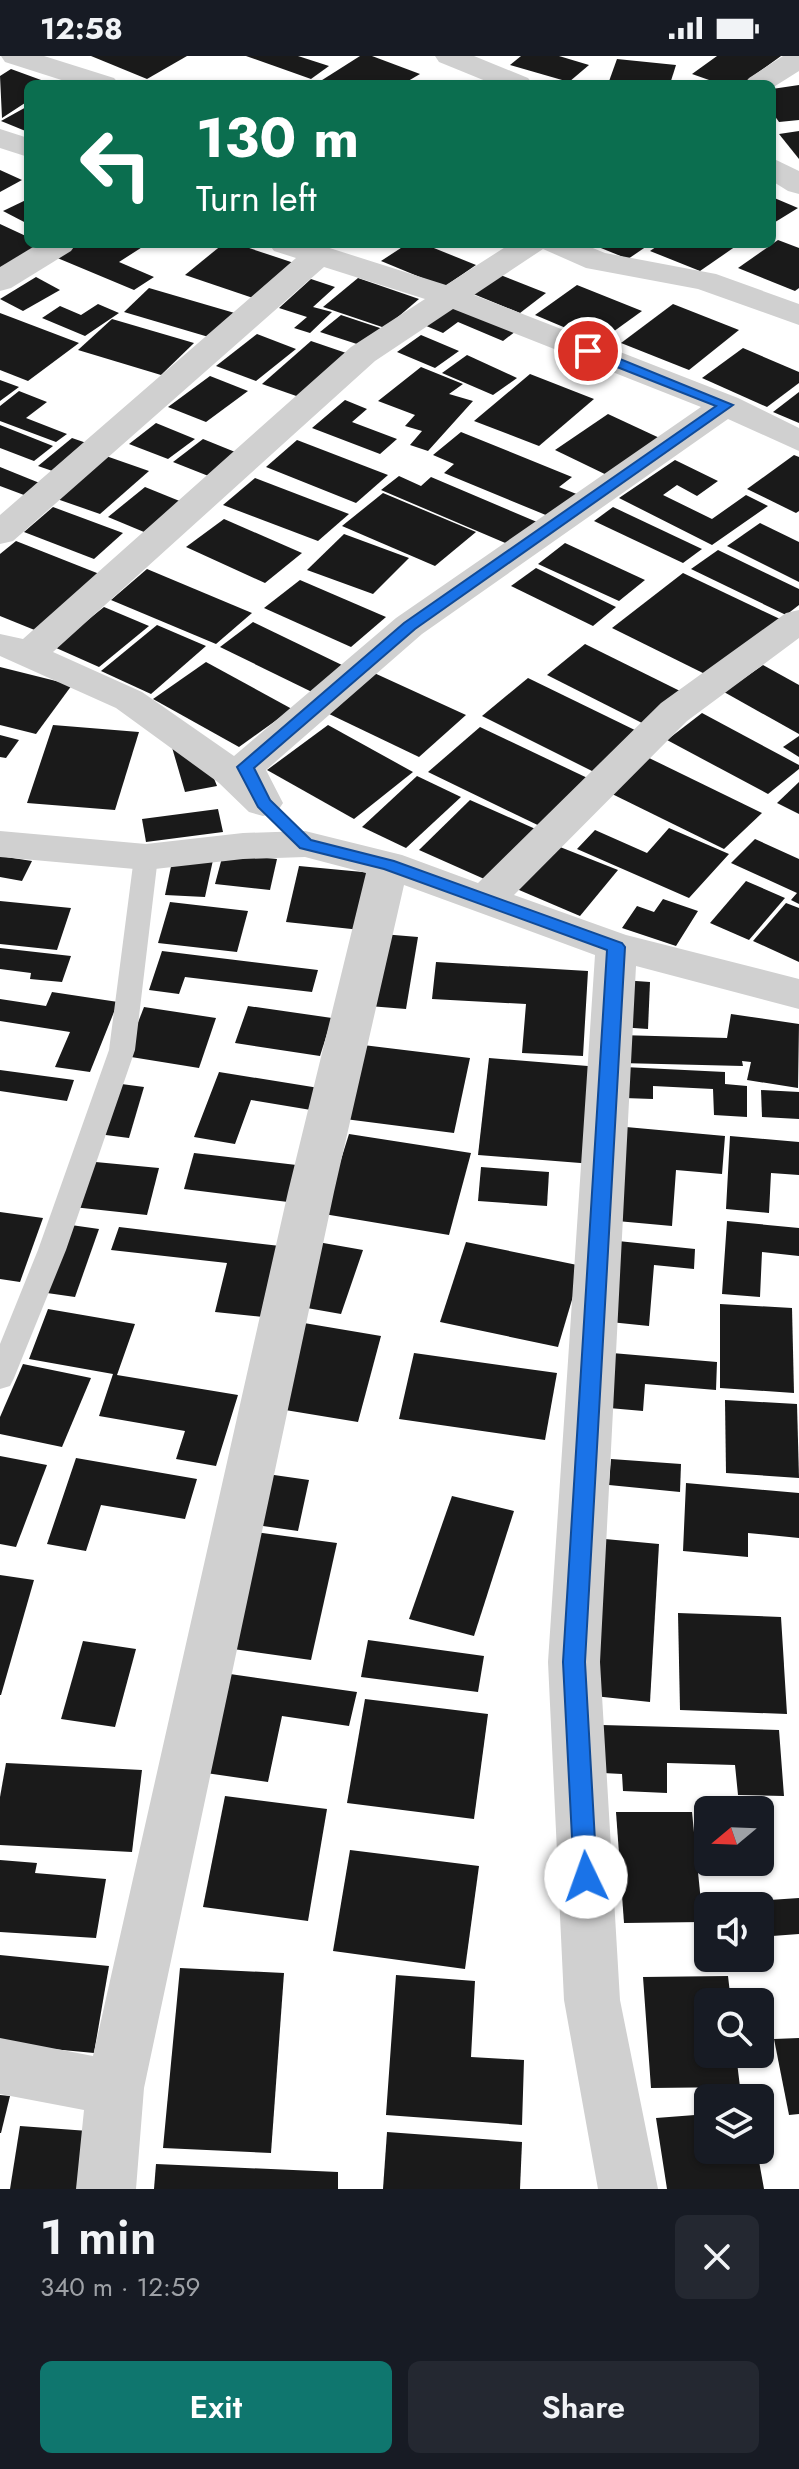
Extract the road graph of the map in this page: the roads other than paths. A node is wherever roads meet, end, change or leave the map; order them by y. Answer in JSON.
{"nodes":[{"id":1,"x":15,"y":56,"type":"edge"},
{"id":2,"x":449,"y":56,"type":"edge"},
{"id":3,"x":799,"y":58,"type":"edge"},
{"id":4,"x":91,"y":80,"type":"edge"},
{"id":5,"x":508,"y":80,"type":"edge"},
{"id":6,"x":765,"y":80,"type":"edge"},
{"id":7,"x":0,"y":138,"type":"edge"},
{"id":8,"x":24,"y":147,"type":"edge"},
{"id":9,"x":776,"y":170,"type":"edge"},
{"id":10,"x":799,"y":185,"type":"edge"},
{"id":11,"x":54,"y":248,"type":"edge"},
{"id":12,"x":296,"y":248,"type":"edge"},
{"id":13,"x":525,"y":248,"type":"edge"},
{"id":14,"x":565,"y":248,"type":"edge"},
{"id":15,"x":317,"y":256,"type":"junction"},
{"id":16,"x":0,"y":281,"type":"edge"},
{"id":17,"x":450,"y":297,"type":"junction"},
{"id":18,"x":799,"y":315,"type":"edge"},
{"id":19,"x":726,"y":405,"type":"junction"},
{"id":20,"x":799,"y":441,"type":"edge"},
{"id":21,"x":0,"y":533,"type":"edge"},
{"id":22,"x":799,"y":621,"type":"edge"},
{"id":23,"x":13,"y":648,"type":"edge"},
{"id":24,"x":263,"y":803,"type":"junction"},
{"id":25,"x":0,"y":844,"type":"edge"},
{"id":26,"x":305,"y":844,"type":"junction"},
{"id":27,"x":146,"y":857,"type":"junction"},
{"id":28,"x":388,"y":865,"type":"junction"},
{"id":29,"x":484,"y":901,"type":"junction"},
{"id":30,"x":616,"y":947,"type":"junction"},
{"id":31,"x":799,"y":994,"type":"edge"},
{"id":32,"x":0,"y":1378,"type":"edge"},
{"id":33,"x":0,"y":2066,"type":"edge"},
{"id":34,"x":115,"y":2088,"type":"junction"},
{"id":35,"x":106,"y":2189,"type":"edge"},
{"id":36,"x":628,"y":2189,"type":"edge"}],
"edges":[{"from":1,"to":4,"type":"street"},
{"from":2,"to":5,"type":"street"},
{"from":3,"to":6,"type":"street"},
{"from":7,"to":8,"type":"street"},
{"from":9,"to":10,"type":"street"},
{"from":11,"to":16,"type":"street"},
{"from":12,"to":15,"type":"street"},
{"from":13,"to":17,"type":"street"},
{"from":14,"to":18,"type":"street"},
{"from":15,"to":17,"type":"street"},
{"from":15,"to":21,"type":"street"},
{"from":17,"to":19,"type":"street"},
{"from":17,"to":23,"type":"street"},
{"from":19,"to":20,"type":"street"},
{"from":19,"to":24,"type":"street"},
{"from":22,"to":29,"type":"street"},
{"from":23,"to":24,"type":"street"},
{"from":24,"to":26,"type":"street"},
{"from":25,"to":27,"type":"street"},
{"from":26,"to":27,"type":"street"},
{"from":26,"to":28,"type":"street"},
{"from":27,"to":32,"type":"lane"},
{"from":28,"to":29,"type":"street"},
{"from":28,"to":34,"type":"street"},
{"from":29,"to":30,"type":"street"},
{"from":30,"to":31,"type":"street"},
{"from":30,"to":36,"type":"street"},
{"from":33,"to":34,"type":"street"},
{"from":34,"to":35,"type":"street"}]}
